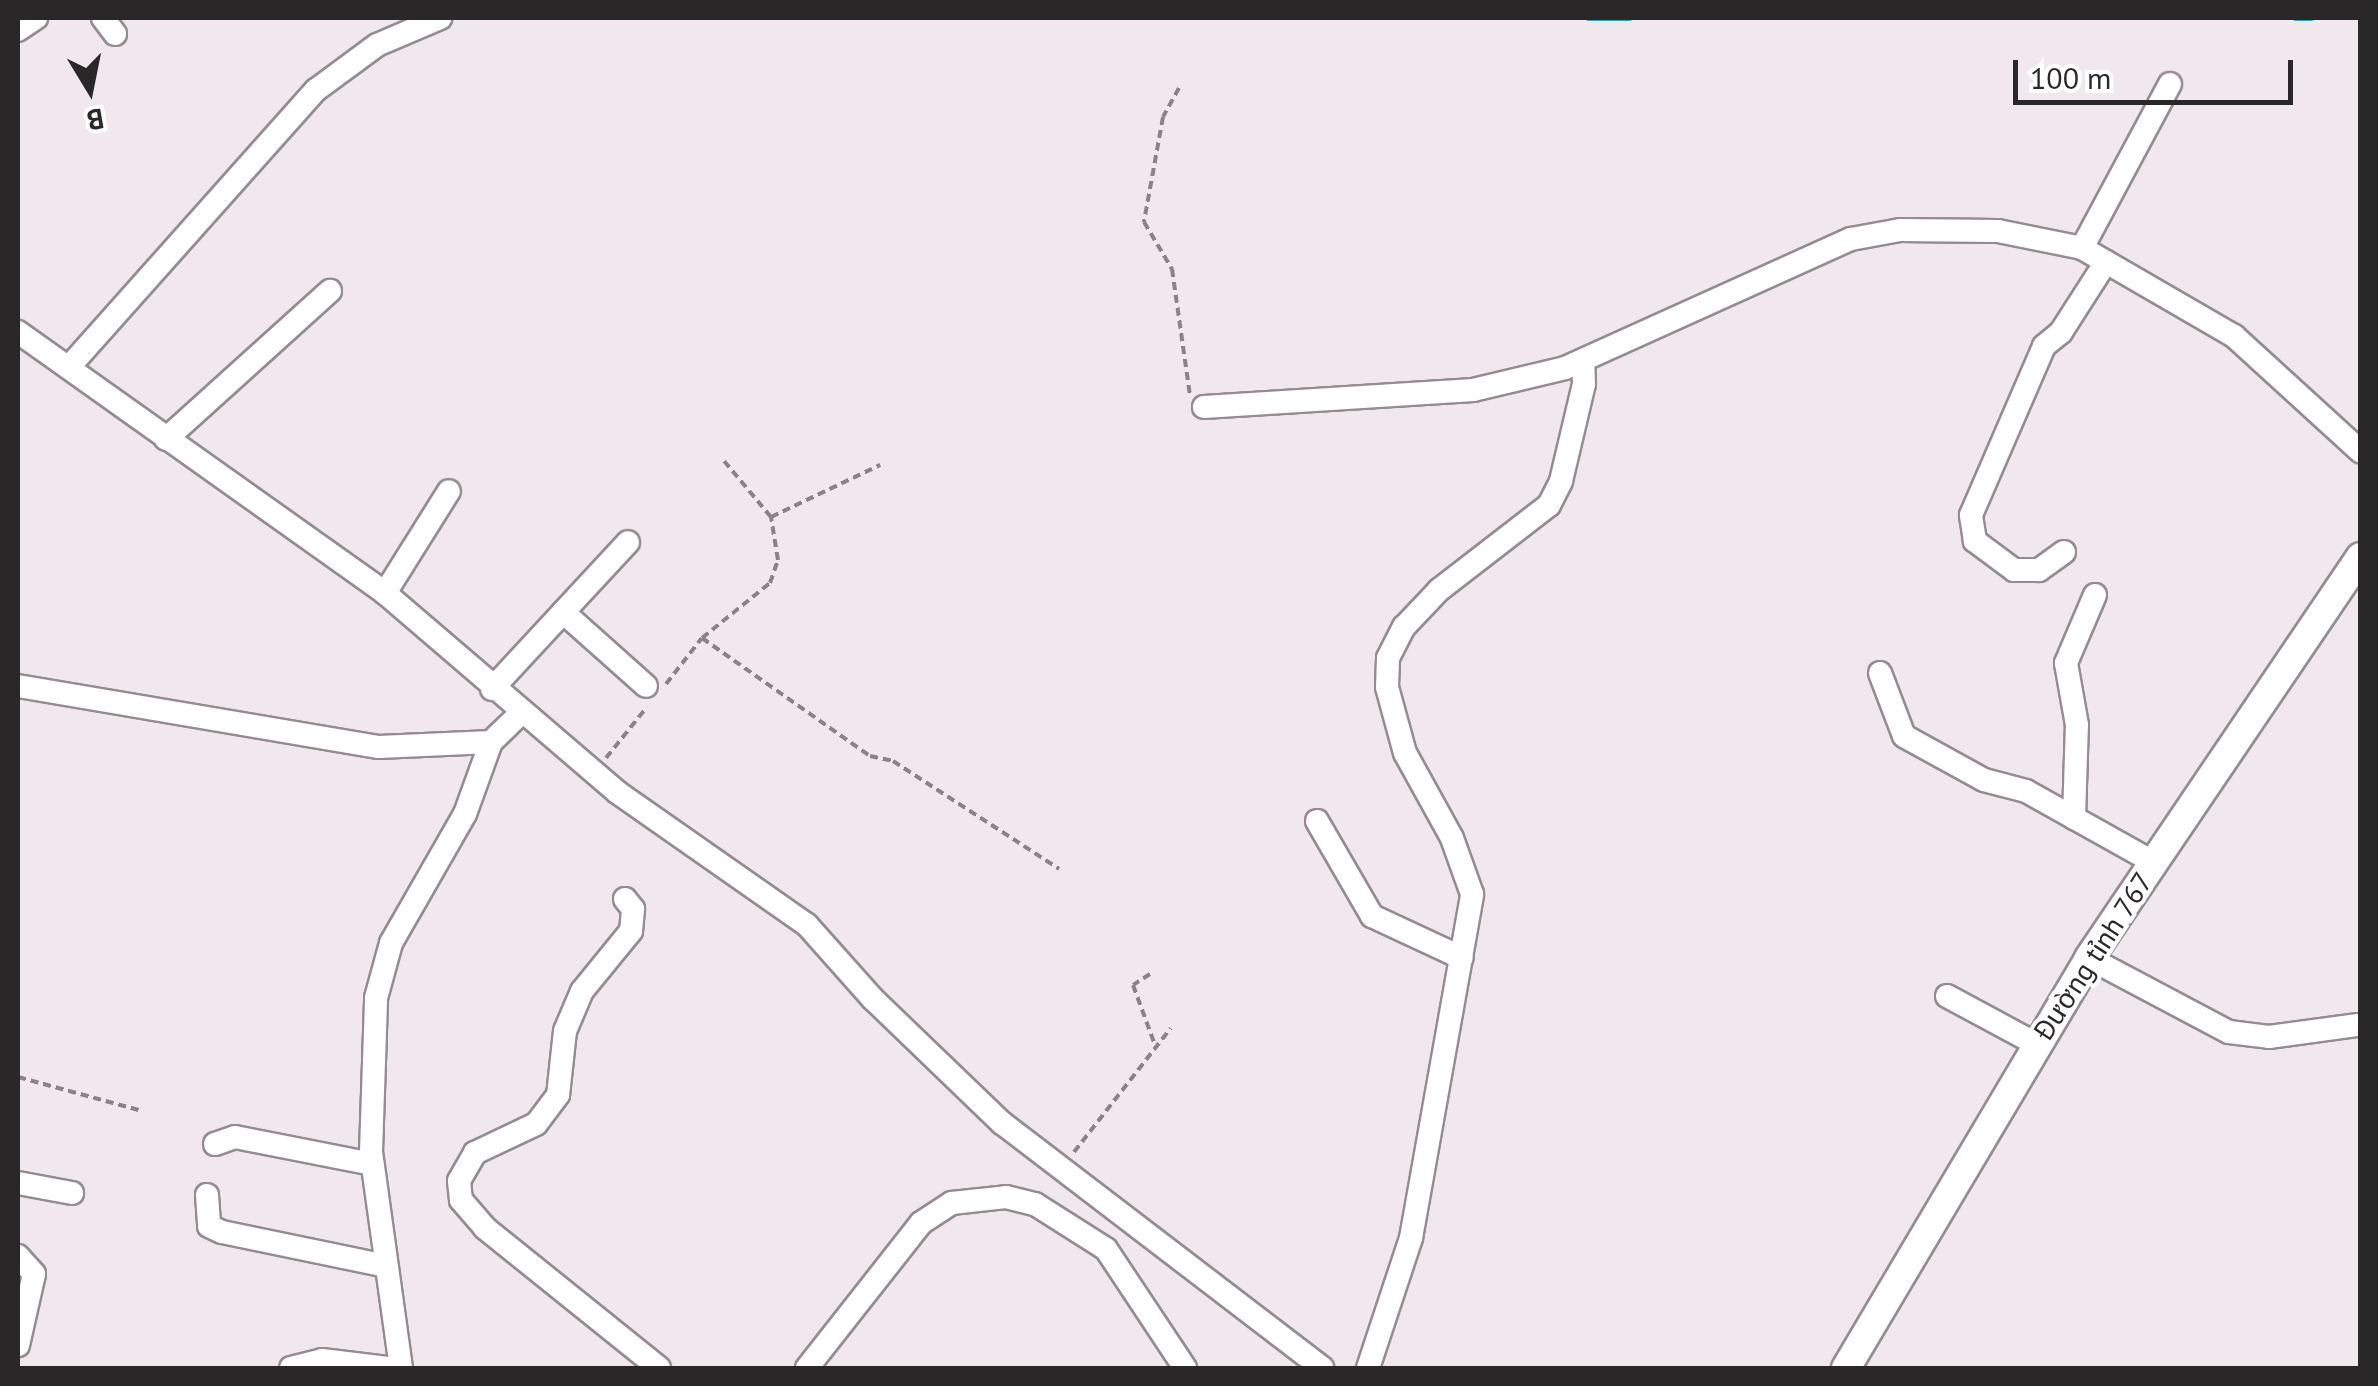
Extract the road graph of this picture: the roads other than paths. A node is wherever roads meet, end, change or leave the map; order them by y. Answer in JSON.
{"nodes":[{"id":1,"x":36,"y":18,"type":"edge"},
{"id":2,"x":440,"y":18,"type":"edge"},
{"id":3,"x":18,"y":30,"type":"edge"},
{"id":4,"x":2170,"y":84,"type":"dead end"},
{"id":5,"x":2082,"y":248,"type":"junction"},
{"id":6,"x":2106,"y":262,"type":"junction"},
{"id":7,"x":330,"y":292,"type":"dead end"},
{"id":8,"x":18,"y":332,"type":"edge"},
{"id":9,"x":1583,"y":361,"type":"junction"},
{"id":10,"x":69,"y":367,"type":"junction"},
{"id":11,"x":1204,"y":406,"type":"road end"},
{"id":12,"x":166,"y":439,"type":"junction"},
{"id":13,"x":2360,"y":451,"type":"edge"},
{"id":14,"x":448,"y":491,"type":"dead end"},
{"id":15,"x":628,"y":542,"type":"dead end"},
{"id":16,"x":2064,"y":552,"type":"dead end"},
{"id":17,"x":2360,"y":557,"type":"edge"},
{"id":18,"x":384,"y":593,"type":"junction"},
{"id":19,"x":2095,"y":594,"type":"dead end"},
{"id":20,"x":563,"y":612,"type":"junction"},
{"id":21,"x":1880,"y":673,"type":"dead end"},
{"id":22,"x":18,"y":686,"type":"edge"},
{"id":23,"x":646,"y":686,"type":"dead end"},
{"id":24,"x":492,"y":689,"type":"junction"},
{"id":25,"x":522,"y":714,"type":"junction"},
{"id":26,"x":491,"y":742,"type":"junction"},
{"id":27,"x":2074,"y":818,"type":"junction"},
{"id":28,"x":1317,"y":821,"type":"dead end"},
{"id":29,"x":2153,"y":862,"type":"junction"},
{"id":30,"x":625,"y":899,"type":"dead end"},
{"id":31,"x":1462,"y":958,"type":"junction"},
{"id":32,"x":2089,"y":958,"type":"junction"},
{"id":33,"x":1947,"y":996,"type":"dead end"},
{"id":34,"x":2358,"y":1026,"type":"edge"},
{"id":35,"x":2036,"y":1044,"type":"junction"},
{"id":36,"x":215,"y":1144,"type":"dead end"},
{"id":37,"x":372,"y":1164,"type":"junction"},
{"id":38,"x":18,"y":1183,"type":"edge"},
{"id":39,"x":72,"y":1193,"type":"dead end"},
{"id":40,"x":207,"y":1195,"type":"dead end"},
{"id":41,"x":18,"y":1256,"type":"edge"},
{"id":42,"x":382,"y":1265,"type":"junction"},
{"id":43,"x":18,"y":1345,"type":"edge"},
{"id":44,"x":292,"y":1368,"type":"edge"},
{"id":45,"x":388,"y":1368,"type":"edge"},
{"id":46,"x":402,"y":1368,"type":"edge"},
{"id":47,"x":659,"y":1368,"type":"edge"},
{"id":48,"x":806,"y":1368,"type":"edge"},
{"id":49,"x":1184,"y":1368,"type":"edge"},
{"id":50,"x":1322,"y":1368,"type":"edge"},
{"id":51,"x":1368,"y":1368,"type":"edge"},
{"id":52,"x":1846,"y":1368,"type":"edge"}],
"edges":[{"from":1,"to":3,"type":"street"},
{"from":2,"to":10,"type":"street"},
{"from":4,"to":5,"type":"street"},
{"from":5,"to":6,"type":"street"},
{"from":5,"to":9,"type":"street"},
{"from":6,"to":13,"type":"street"},
{"from":6,"to":16,"type":"street"},
{"from":7,"to":12,"type":"street"},
{"from":8,"to":10,"type":"street"},
{"from":9,"to":11,"type":"street"},
{"from":9,"to":31,"type":"street"},
{"from":10,"to":12,"type":"street"},
{"from":12,"to":18,"type":"street"},
{"from":14,"to":18,"type":"street"},
{"from":15,"to":20,"type":"street"},
{"from":17,"to":29,"type":"main road","name":"Đường tỉnh 767"},
{"from":18,"to":24,"type":"street"},
{"from":19,"to":27,"type":"street"},
{"from":20,"to":23,"type":"street"},
{"from":20,"to":24,"type":"street"},
{"from":21,"to":27,"type":"street"},
{"from":22,"to":26,"type":"street"},
{"from":24,"to":25,"type":"street"},
{"from":25,"to":26,"type":"street"},
{"from":25,"to":50,"type":"street"},
{"from":26,"to":37,"type":"street"},
{"from":27,"to":29,"type":"street"},
{"from":28,"to":31,"type":"street"},
{"from":29,"to":32,"type":"main road","name":"Đường tỉnh 767"},
{"from":30,"to":47,"type":"street"},
{"from":31,"to":51,"type":"street"},
{"from":32,"to":34,"type":"street"},
{"from":32,"to":35,"type":"main road","name":"Đường tỉnh 767"},
{"from":33,"to":35,"type":"street"},
{"from":35,"to":52,"type":"main road","name":"Đường tỉnh 767"},
{"from":36,"to":37,"type":"street"},
{"from":37,"to":42,"type":"street"},
{"from":38,"to":39,"type":"street"},
{"from":40,"to":42,"type":"street"},
{"from":41,"to":43,"type":"street"},
{"from":42,"to":46,"type":"street"},
{"from":44,"to":45,"type":"street"},
{"from":48,"to":49,"type":"street"}]}
